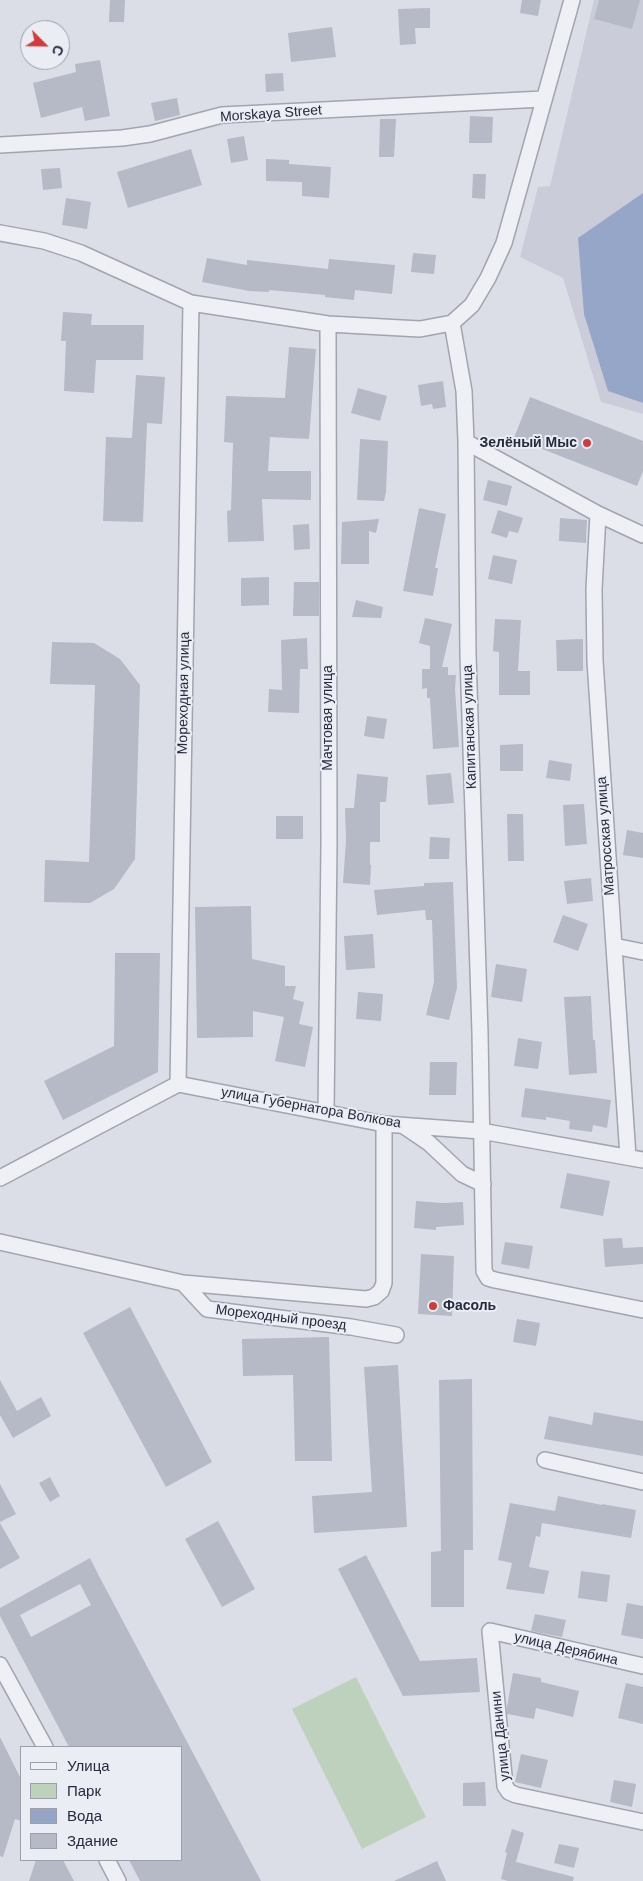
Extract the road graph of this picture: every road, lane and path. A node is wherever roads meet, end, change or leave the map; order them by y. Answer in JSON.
{"nodes":[{"id":1,"x":572,"y":0,"type":"edge"},
{"id":2,"x":543,"y":99,"type":"junction"},
{"id":3,"x":0,"y":145,"type":"edge"},
{"id":4,"x":0,"y":233,"type":"edge"},
{"id":5,"x":191,"y":303,"type":"junction"},
{"id":6,"x":452,"y":323,"type":"junction"},
{"id":7,"x":328,"y":324,"type":"junction"},
{"id":8,"x":466,"y":442,"type":"junction"},
{"id":9,"x":598,"y":514,"type":"junction"},
{"id":10,"x":643,"y":535,"type":"edge"},
{"id":11,"x":614,"y":946,"type":"junction"},
{"id":12,"x":643,"y":952,"type":"edge"},
{"id":13,"x":178,"y":1084,"type":"junction"},
{"id":14,"x":326,"y":1112,"type":"junction"},
{"id":15,"x":384,"y":1124,"type":"junction"},
{"id":16,"x":403,"y":1125,"type":"junction"},
{"id":17,"x":481,"y":1131,"type":"junction"},
{"id":18,"x":628,"y":1157,"type":"junction"},
{"id":19,"x":643,"y":1160,"type":"edge"},
{"id":20,"x":0,"y":1178,"type":"edge"},
{"id":21,"x":482,"y":1184,"type":"junction"},
{"id":22,"x":0,"y":1242,"type":"edge"},
{"id":23,"x":183,"y":1283,"type":"junction"},
{"id":24,"x":643,"y":1310,"type":"edge"},
{"id":25,"x":396,"y":1335,"type":"dead end"},
{"id":26,"x":545,"y":1460,"type":"dead end"},
{"id":27,"x":643,"y":1482,"type":"edge"},
{"id":28,"x":490,"y":1631,"type":"joint"},
{"id":29,"x":0,"y":1665,"type":"edge"},
{"id":30,"x":643,"y":1666,"type":"edge"},
{"id":31,"x":44,"y":1746,"type":"edge"},
{"id":32,"x":643,"y":1822,"type":"edge"},
{"id":33,"x":108,"y":1861,"type":"edge"},
{"id":34,"x":118,"y":1881,"type":"edge"}],
"edges":[{"from":1,"to":2,"type":"street"},
{"from":2,"to":3,"type":"street","name":"Morskaya Street"},
{"from":2,"to":6,"type":"street"},
{"from":4,"to":5,"type":"street"},
{"from":5,"to":7,"type":"street"},
{"from":5,"to":13,"type":"street","name":"Мореходная улица"},
{"from":6,"to":7,"type":"street"},
{"from":6,"to":8,"type":"street","name":"Капитанская улица"},
{"from":7,"to":14,"type":"street","name":"Мачтовая улица"},
{"from":8,"to":9,"type":"street"},
{"from":8,"to":17,"type":"street","name":"Капитанская улица"},
{"from":9,"to":10,"type":"street"},
{"from":9,"to":11,"type":"street","name":"Матросская улица"},
{"from":11,"to":12,"type":"street"},
{"from":11,"to":18,"type":"street","name":"Матросская улица"},
{"from":13,"to":14,"type":"street","name":"улица Губернатора Волкова"},
{"from":13,"to":20,"type":"street"},
{"from":14,"to":15,"type":"street","name":"улица Губернатора Волкова"},
{"from":15,"to":16,"type":"street","name":"улица Губернатора Волкова"},
{"from":15,"to":23,"type":"street"},
{"from":16,"to":17,"type":"street","name":"улица Губернатора Волкова"},
{"from":16,"to":21,"type":"street"},
{"from":17,"to":18,"type":"street","name":"улица Губернатора Волкова"},
{"from":17,"to":21,"type":"street","name":"Капитанская улица"},
{"from":18,"to":19,"type":"street","name":"улица Губернатора Волкова"},
{"from":21,"to":24,"type":"street","name":"Капитанская улица"},
{"from":22,"to":23,"type":"street"},
{"from":23,"to":25,"type":"street","name":"Мореходный проезд"},
{"from":26,"to":27,"type":"street"},
{"from":28,"to":30,"type":"street","name":"улица Дерябина"},
{"from":28,"to":32,"type":"street","name":"улица Данини"},
{"from":29,"to":31,"type":"street"},
{"from":33,"to":34,"type":"street"}]}
